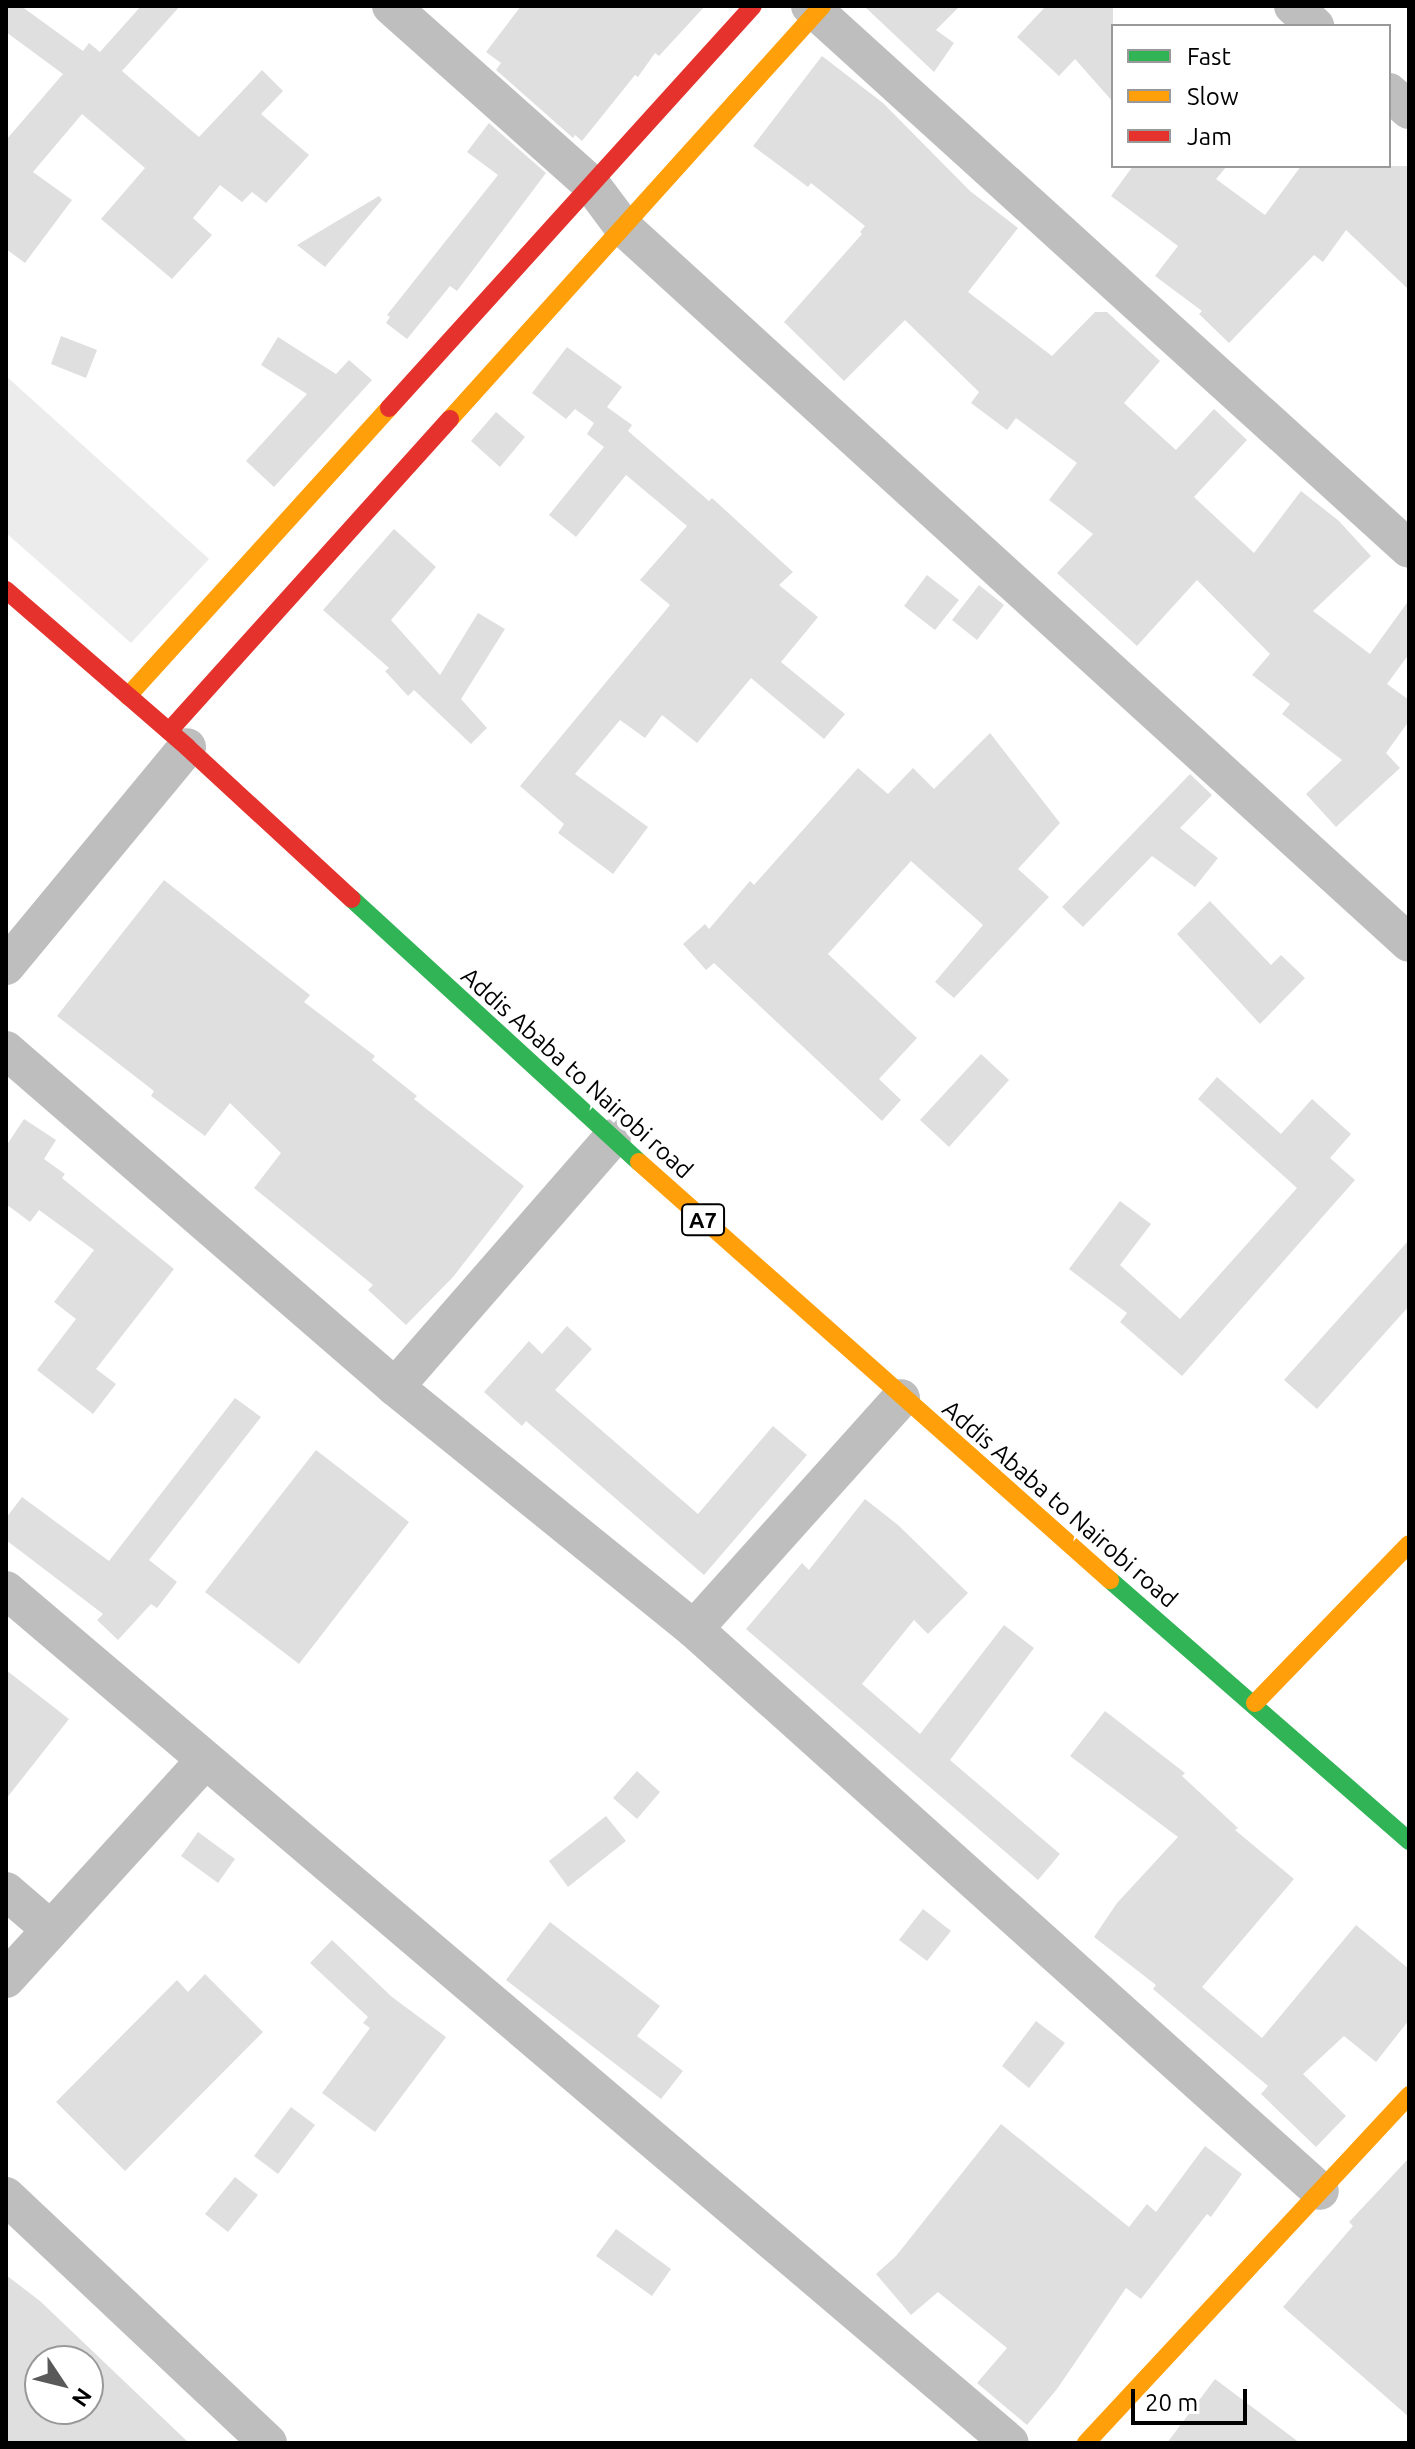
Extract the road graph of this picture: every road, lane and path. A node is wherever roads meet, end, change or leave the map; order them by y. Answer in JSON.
{"nodes":[{"id":1,"x":391,"y":6,"type":"edge"},
{"id":2,"x":753,"y":6,"type":"edge"},
{"id":3,"x":1293,"y":6,"type":"edge"},
{"id":4,"x":816,"y":9,"type":"edge"},
{"id":5,"x":1313,"y":24,"type":"edge"},
{"id":6,"x":1391,"y":94,"type":"edge"},
{"id":7,"x":1409,"y":110,"type":"edge"},
{"id":8,"x":591,"y":184,"type":"junction"},
{"id":9,"x":623,"y":227,"type":"junction"},
{"id":10,"x":1409,"y":549,"type":"edge"},
{"id":11,"x":6,"y":590,"type":"edge"},
{"id":12,"x":128,"y":696,"type":"junction"},
{"id":13,"x":178,"y":739,"type":"junction"},
{"id":14,"x":1409,"y":943,"type":"edge"},
{"id":15,"x":6,"y":966,"type":"edge"},
{"id":16,"x":6,"y":1050,"type":"edge"},
{"id":17,"x":612,"y":1138,"type":"junction"},
{"id":18,"x":395,"y":1387,"type":"junction"},
{"id":19,"x":901,"y":1398,"type":"junction"},
{"id":20,"x":1409,"y":1544,"type":"edge"},
{"id":21,"x":6,"y":1590,"type":"edge"},
{"id":22,"x":694,"y":1629,"type":"junction"},
{"id":23,"x":1255,"y":1703,"type":"junction"},
{"id":24,"x":205,"y":1760,"type":"junction"},
{"id":25,"x":1409,"y":1841,"type":"edge"},
{"id":26,"x":6,"y":1891,"type":"edge"},
{"id":27,"x":49,"y":1928,"type":"junction"},
{"id":28,"x":6,"y":1979,"type":"edge"},
{"id":29,"x":1409,"y":2095,"type":"edge"},
{"id":30,"x":1320,"y":2191,"type":"junction"},
{"id":31,"x":6,"y":2196,"type":"edge"},
{"id":32,"x":268,"y":2443,"type":"edge"},
{"id":33,"x":1010,"y":2443,"type":"edge"},
{"id":34,"x":1086,"y":2443,"type":"edge"}],
"edges":[{"from":1,"to":8,"type":"street"},
{"from":2,"to":8,"type":"main road"},
{"from":3,"to":5,"type":"street"},
{"from":4,"to":9,"type":"main road"},
{"from":4,"to":10,"type":"street"},
{"from":6,"to":7,"type":"street"},
{"from":8,"to":9,"type":"street"},
{"from":8,"to":12,"type":"main road"},
{"from":9,"to":13,"type":"main road"},
{"from":9,"to":14,"type":"street"},
{"from":11,"to":12,"type":"main road","name":"Addis Ababa to Nairobi road","number":"A7"},
{"from":12,"to":13,"type":"main road","name":"Addis Ababa to Nairobi road","number":"A7"},
{"from":13,"to":15,"type":"street"},
{"from":13,"to":17,"type":"main road","name":"Addis Ababa to Nairobi road","number":"A7"},
{"from":16,"to":18,"type":"street"},
{"from":17,"to":18,"type":"street"},
{"from":17,"to":19,"type":"main road","name":"Addis Ababa to Nairobi road","number":"A7"},
{"from":18,"to":22,"type":"street"},
{"from":19,"to":22,"type":"street"},
{"from":19,"to":23,"type":"main road","name":"Addis Ababa to Nairobi road","number":"A7"},
{"from":20,"to":23,"type":"main road"},
{"from":21,"to":24,"type":"street"},
{"from":22,"to":30,"type":"street"},
{"from":23,"to":25,"type":"main road","name":"Addis Ababa to Nairobi road","number":"A7"},
{"from":24,"to":27,"type":"street"},
{"from":24,"to":33,"type":"street"},
{"from":26,"to":27,"type":"street"},
{"from":27,"to":28,"type":"street"},
{"from":29,"to":30,"type":"main road"},
{"from":30,"to":34,"type":"main road"},
{"from":31,"to":32,"type":"street"}]}
